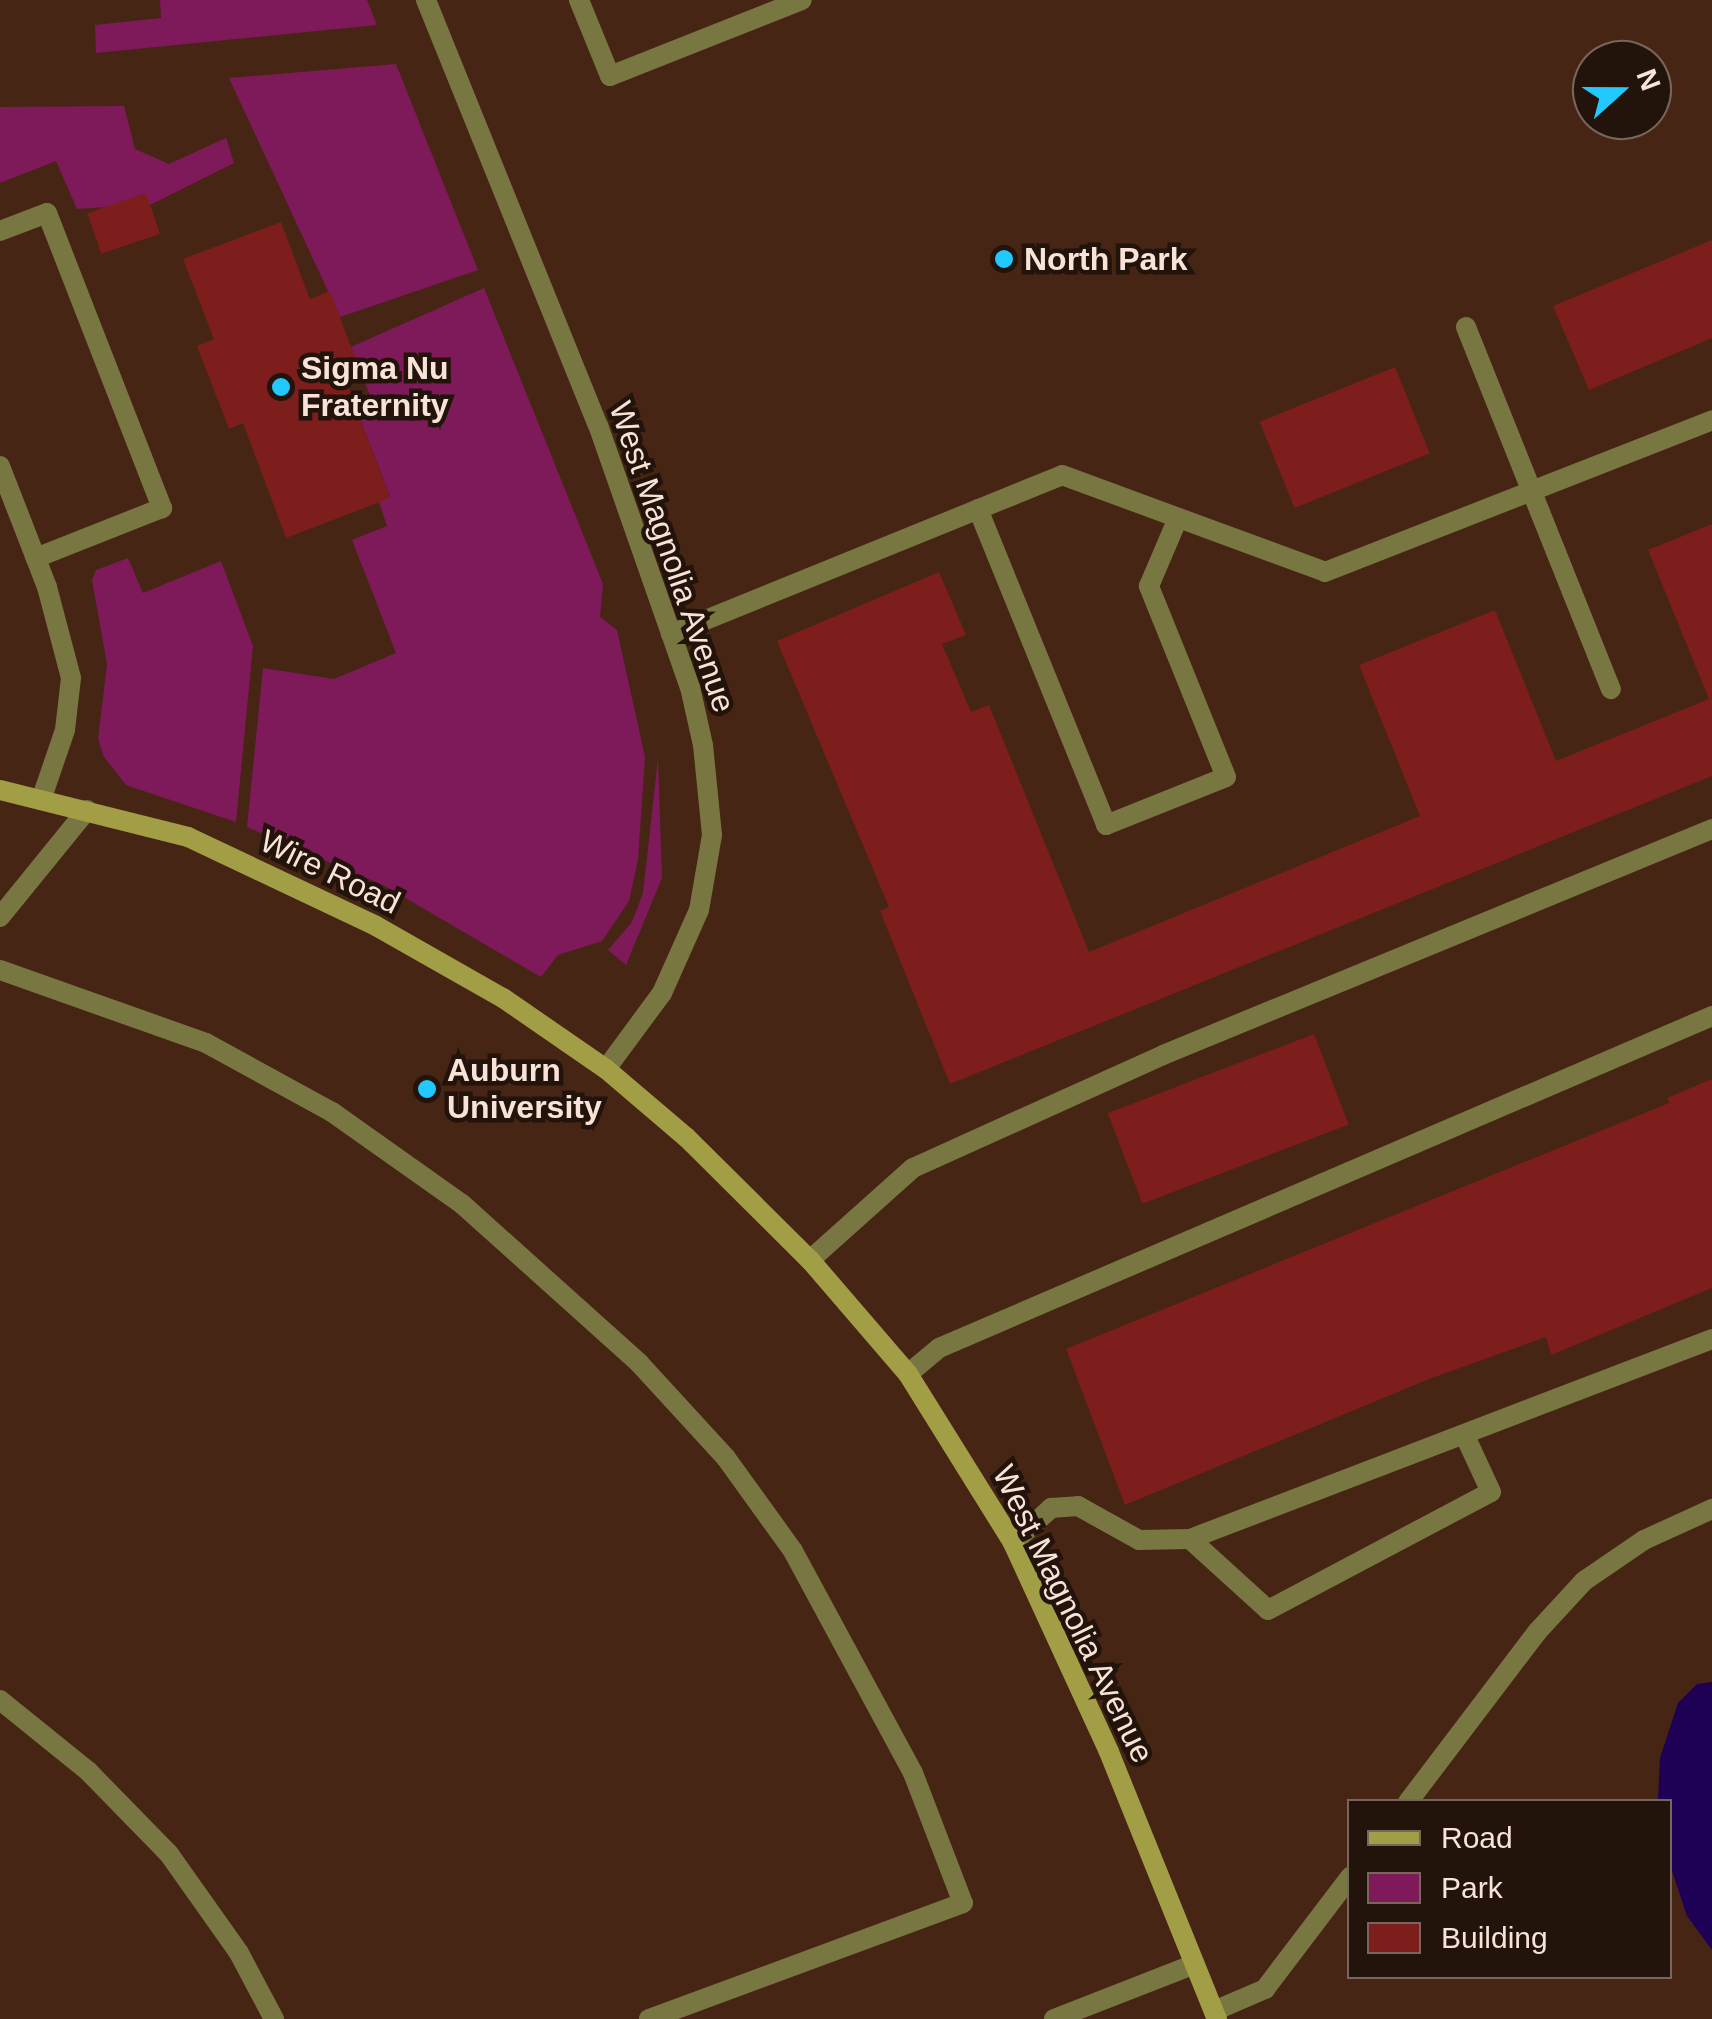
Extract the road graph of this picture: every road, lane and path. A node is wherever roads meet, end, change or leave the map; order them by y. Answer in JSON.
{"nodes":[{"id":1,"x":426,"y":0,"type":"edge"},
{"id":2,"x":579,"y":0,"type":"edge"},
{"id":3,"x":802,"y":0,"type":"edge"},
{"id":4,"x":0,"y":230,"type":"edge"},
{"id":5,"x":1466,"y":326,"type":"dead end"},
{"id":6,"x":1712,"y":420,"type":"edge"},
{"id":7,"x":0,"y":466,"type":"edge"},
{"id":8,"x":1532,"y":491,"type":"junction"},
{"id":9,"x":978,"y":509,"type":"junction"},
{"id":10,"x":1178,"y":518,"type":"junction"},
{"id":11,"x":36,"y":558,"type":"junction"},
{"id":12,"x":672,"y":634,"type":"junction"},
{"id":13,"x":1611,"y":689,"type":"dead end"},
{"id":14,"x":0,"y":790,"type":"edge"},
{"id":15,"x":40,"y":800,"type":"junction"},
{"id":16,"x":86,"y":810,"type":"junction"},
{"id":17,"x":1712,"y":829,"type":"edge"},
{"id":18,"x":0,"y":917,"type":"edge"},
{"id":19,"x":0,"y":970,"type":"edge"},
{"id":20,"x":1712,"y":1016,"type":"edge"},
{"id":21,"x":606,"y":1069,"type":"junction"},
{"id":22,"x":810,"y":1260,"type":"junction"},
{"id":23,"x":1712,"y":1339,"type":"edge"},
{"id":24,"x":908,"y":1374,"type":"junction"},
{"id":25,"x":1464,"y":1436,"type":"junction"},
{"id":26,"x":1712,"y":1510,"type":"edge"},
{"id":27,"x":1190,"y":1539,"type":"junction"},
{"id":28,"x":1012,"y":1544,"type":"junction"},
{"id":29,"x":0,"y":1700,"type":"edge"},
{"id":30,"x":1410,"y":1799,"type":"edge"},
{"id":31,"x":1347,"y":1882,"type":"edge"},
{"id":32,"x":1195,"y":1964,"type":"junction"},
{"id":33,"x":1215,"y":2015,"type":"edge"},
{"id":34,"x":274,"y":2019,"type":"edge"},
{"id":35,"x":649,"y":2019,"type":"edge"},
{"id":36,"x":1054,"y":2019,"type":"edge"}],
"edges":[{"from":1,"to":12,"type":"street","name":"West Magnolia Avenue"},
{"from":2,"to":3,"type":"street"},
{"from":4,"to":11,"type":"street"},
{"from":5,"to":8,"type":"street"},
{"from":6,"to":8,"type":"street"},
{"from":7,"to":11,"type":"street"},
{"from":8,"to":10,"type":"street"},
{"from":8,"to":13,"type":"street"},
{"from":9,"to":10,"type":"street"},
{"from":9,"to":10,"type":"street"},
{"from":9,"to":12,"type":"street"},
{"from":11,"to":15,"type":"street"},
{"from":12,"to":21,"type":"street","name":"West Magnolia Avenue"},
{"from":14,"to":15,"type":"street","name":"Wire Road"},
{"from":15,"to":16,"type":"street","name":"Wire Road"},
{"from":16,"to":18,"type":"street"},
{"from":16,"to":21,"type":"street","name":"Wire Road"},
{"from":17,"to":22,"type":"street"},
{"from":19,"to":35,"type":"street"},
{"from":20,"to":24,"type":"street"},
{"from":21,"to":22,"type":"street","name":"West Magnolia Avenue"},
{"from":22,"to":24,"type":"street","name":"West Magnolia Avenue"},
{"from":23,"to":25,"type":"street"},
{"from":24,"to":28,"type":"street","name":"West Magnolia Avenue"},
{"from":25,"to":27,"type":"street"},
{"from":25,"to":27,"type":"street"},
{"from":26,"to":30,"type":"street"},
{"from":27,"to":28,"type":"street"},
{"from":28,"to":32,"type":"street","name":"West Magnolia Avenue"},
{"from":29,"to":34,"type":"street"},
{"from":31,"to":33,"type":"street"},
{"from":32,"to":33,"type":"street","name":"West Magnolia Avenue"},
{"from":32,"to":36,"type":"street"}]}
